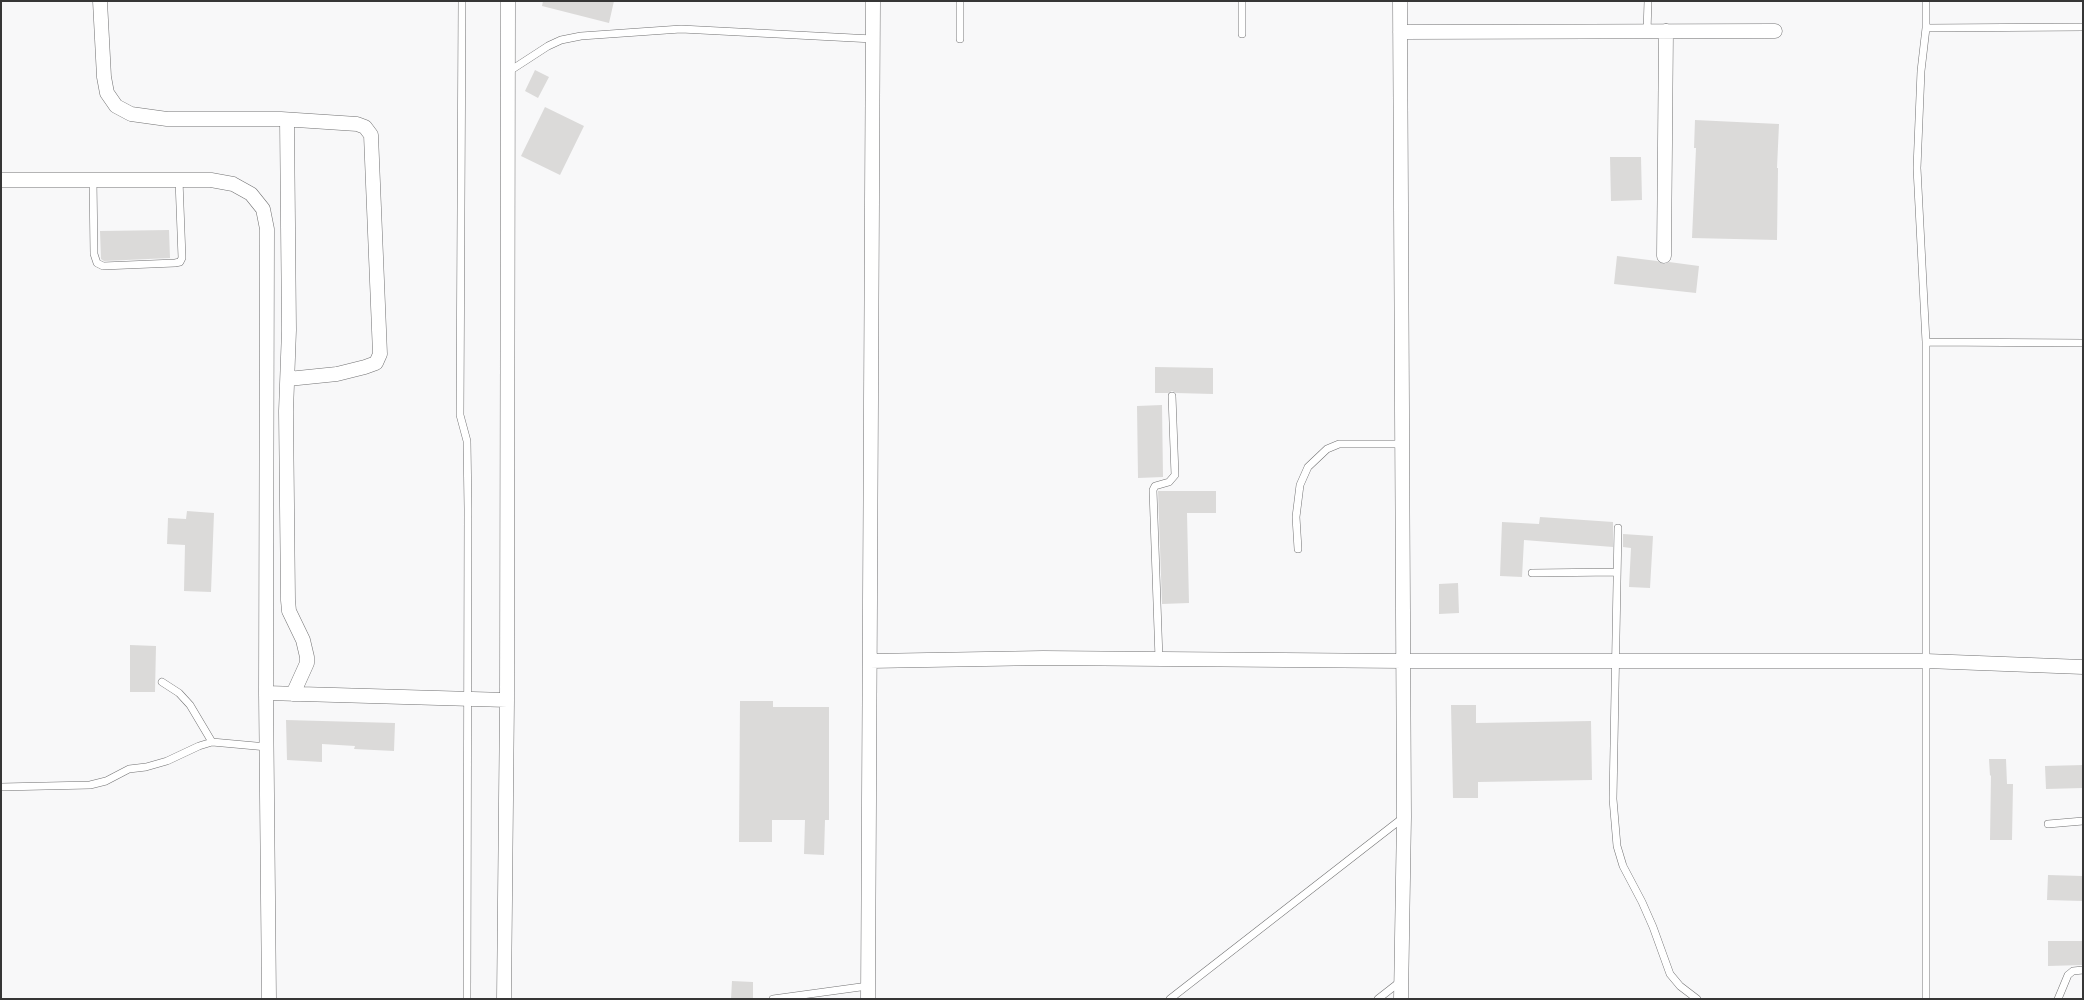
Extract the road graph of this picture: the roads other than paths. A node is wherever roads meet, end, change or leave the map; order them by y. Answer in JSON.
{"nodes":[{"id":1,"x":100,"y":1,"type":"edge"},
{"id":2,"x":462,"y":1,"type":"edge"},
{"id":3,"x":508,"y":1,"type":"edge"},
{"id":4,"x":873,"y":1,"type":"edge"},
{"id":5,"x":960,"y":1,"type":"edge"},
{"id":6,"x":1242,"y":1,"type":"edge"},
{"id":7,"x":1400,"y":1,"type":"edge"},
{"id":8,"x":1648,"y":1,"type":"edge"},
{"id":9,"x":1926,"y":1,"type":"edge"},
{"id":10,"x":2083,"y":27,"type":"edge"},
{"id":11,"x":1926,"y":28,"type":"junction"},
{"id":12,"x":1400,"y":32,"type":"junction"},
{"id":13,"x":1647,"y":32,"type":"junction"},
{"id":14,"x":1666,"y":32,"type":"junction"},
{"id":15,"x":1775,"y":32,"type":"dead end"},
{"id":16,"x":1242,"y":34,"type":"dead end"},
{"id":17,"x":960,"y":38,"type":"dead end"},
{"id":18,"x":873,"y":39,"type":"junction"},
{"id":19,"x":508,"y":73,"type":"junction"},
{"id":20,"x":287,"y":120,"type":"junction"},
{"id":21,"x":1,"y":180,"type":"edge"},
{"id":22,"x":93,"y":180,"type":"junction"},
{"id":23,"x":179,"y":180,"type":"junction"},
{"id":24,"x":1664,"y":256,"type":"dead end"},
{"id":25,"x":1926,"y":342,"type":"junction"},
{"id":26,"x":2083,"y":342,"type":"edge"},
{"id":27,"x":288,"y":379,"type":"junction"},
{"id":28,"x":1172,"y":396,"type":"dead end"},
{"id":29,"x":1402,"y":444,"type":"junction"},
{"id":30,"x":1618,"y":528,"type":"dead end"},
{"id":31,"x":1298,"y":549,"type":"dead end"},
{"id":32,"x":1617,"y":572,"type":"junction"},
{"id":33,"x":1532,"y":573,"type":"dead end"},
{"id":34,"x":1159,"y":659,"type":"junction"},
{"id":35,"x":1403,"y":661,"type":"junction"},
{"id":36,"x":1616,"y":661,"type":"junction"},
{"id":37,"x":1926,"y":661,"type":"junction"},
{"id":38,"x":870,"y":662,"type":"junction"},
{"id":39,"x":2083,"y":667,"type":"edge"},
{"id":40,"x":162,"y":682,"type":"dead end"},
{"id":41,"x":266,"y":693,"type":"junction"},
{"id":42,"x":294,"y":694,"type":"junction"},
{"id":43,"x":467,"y":699,"type":"junction"},
{"id":44,"x":507,"y":700,"type":"junction"},
{"id":45,"x":212,"y":742,"type":"junction"},
{"id":46,"x":267,"y":747,"type":"junction"},
{"id":47,"x":1,"y":787,"type":"edge"},
{"id":48,"x":1404,"y":817,"type":"junction"},
{"id":49,"x":2083,"y":821,"type":"edge"},
{"id":50,"x":2048,"y":824,"type":"dead end"},
{"id":51,"x":2083,"y":970,"type":"edge"},
{"id":52,"x":1401,"y":981,"type":"junction"},
{"id":53,"x":868,"y":993,"type":"edge"},
{"id":54,"x":268,"y":999,"type":"edge"},
{"id":55,"x":467,"y":999,"type":"edge"},
{"id":56,"x":504,"y":999,"type":"edge"},
{"id":57,"x":773,"y":999,"type":"edge"},
{"id":58,"x":1170,"y":999,"type":"edge"},
{"id":59,"x":1378,"y":999,"type":"edge"},
{"id":60,"x":1401,"y":999,"type":"edge"},
{"id":61,"x":1697,"y":999,"type":"edge"},
{"id":62,"x":1926,"y":999,"type":"edge"},
{"id":63,"x":2058,"y":999,"type":"edge"}],
"edges":[{"from":1,"to":20,"type":"street"},
{"from":2,"to":43,"type":"lane"},
{"from":3,"to":19,"type":"street"},
{"from":4,"to":18,"type":"street"},
{"from":5,"to":17,"type":"lane"},
{"from":6,"to":16,"type":"lane"},
{"from":7,"to":12,"type":"street"},
{"from":8,"to":13,"type":"lane"},
{"from":9,"to":11,"type":"lane"},
{"from":10,"to":11,"type":"lane"},
{"from":11,"to":25,"type":"lane"},
{"from":12,"to":13,"type":"street"},
{"from":12,"to":29,"type":"street"},
{"from":13,"to":14,"type":"street"},
{"from":14,"to":15,"type":"street"},
{"from":14,"to":24,"type":"street"},
{"from":18,"to":19,"type":"lane"},
{"from":18,"to":38,"type":"street"},
{"from":19,"to":44,"type":"street"},
{"from":20,"to":27,"type":"street"},
{"from":20,"to":27,"type":"street"},
{"from":21,"to":22,"type":"street"},
{"from":22,"to":23,"type":"street"},
{"from":22,"to":23,"type":"lane"},
{"from":23,"to":41,"type":"street"},
{"from":25,"to":26,"type":"lane"},
{"from":25,"to":37,"type":"lane"},
{"from":27,"to":42,"type":"street"},
{"from":28,"to":34,"type":"lane"},
{"from":29,"to":31,"type":"lane"},
{"from":29,"to":35,"type":"street"},
{"from":30,"to":32,"type":"lane"},
{"from":32,"to":33,"type":"lane"},
{"from":32,"to":36,"type":"lane"},
{"from":34,"to":35,"type":"street"},
{"from":34,"to":38,"type":"street"},
{"from":35,"to":36,"type":"street"},
{"from":35,"to":48,"type":"street"},
{"from":36,"to":37,"type":"street"},
{"from":36,"to":61,"type":"lane"},
{"from":37,"to":39,"type":"street"},
{"from":37,"to":62,"type":"lane"},
{"from":38,"to":53,"type":"street"},
{"from":40,"to":45,"type":"lane"},
{"from":41,"to":42,"type":"street"},
{"from":41,"to":46,"type":"street"},
{"from":42,"to":43,"type":"street"},
{"from":43,"to":44,"type":"street"},
{"from":43,"to":55,"type":"lane"},
{"from":44,"to":56,"type":"street"},
{"from":45,"to":46,"type":"lane"},
{"from":45,"to":47,"type":"lane"},
{"from":46,"to":54,"type":"street"},
{"from":48,"to":52,"type":"street"},
{"from":48,"to":58,"type":"lane"},
{"from":49,"to":50,"type":"lane"},
{"from":51,"to":63,"type":"lane"},
{"from":52,"to":59,"type":"lane"},
{"from":52,"to":60,"type":"street"},
{"from":53,"to":57,"type":"lane"}]}
